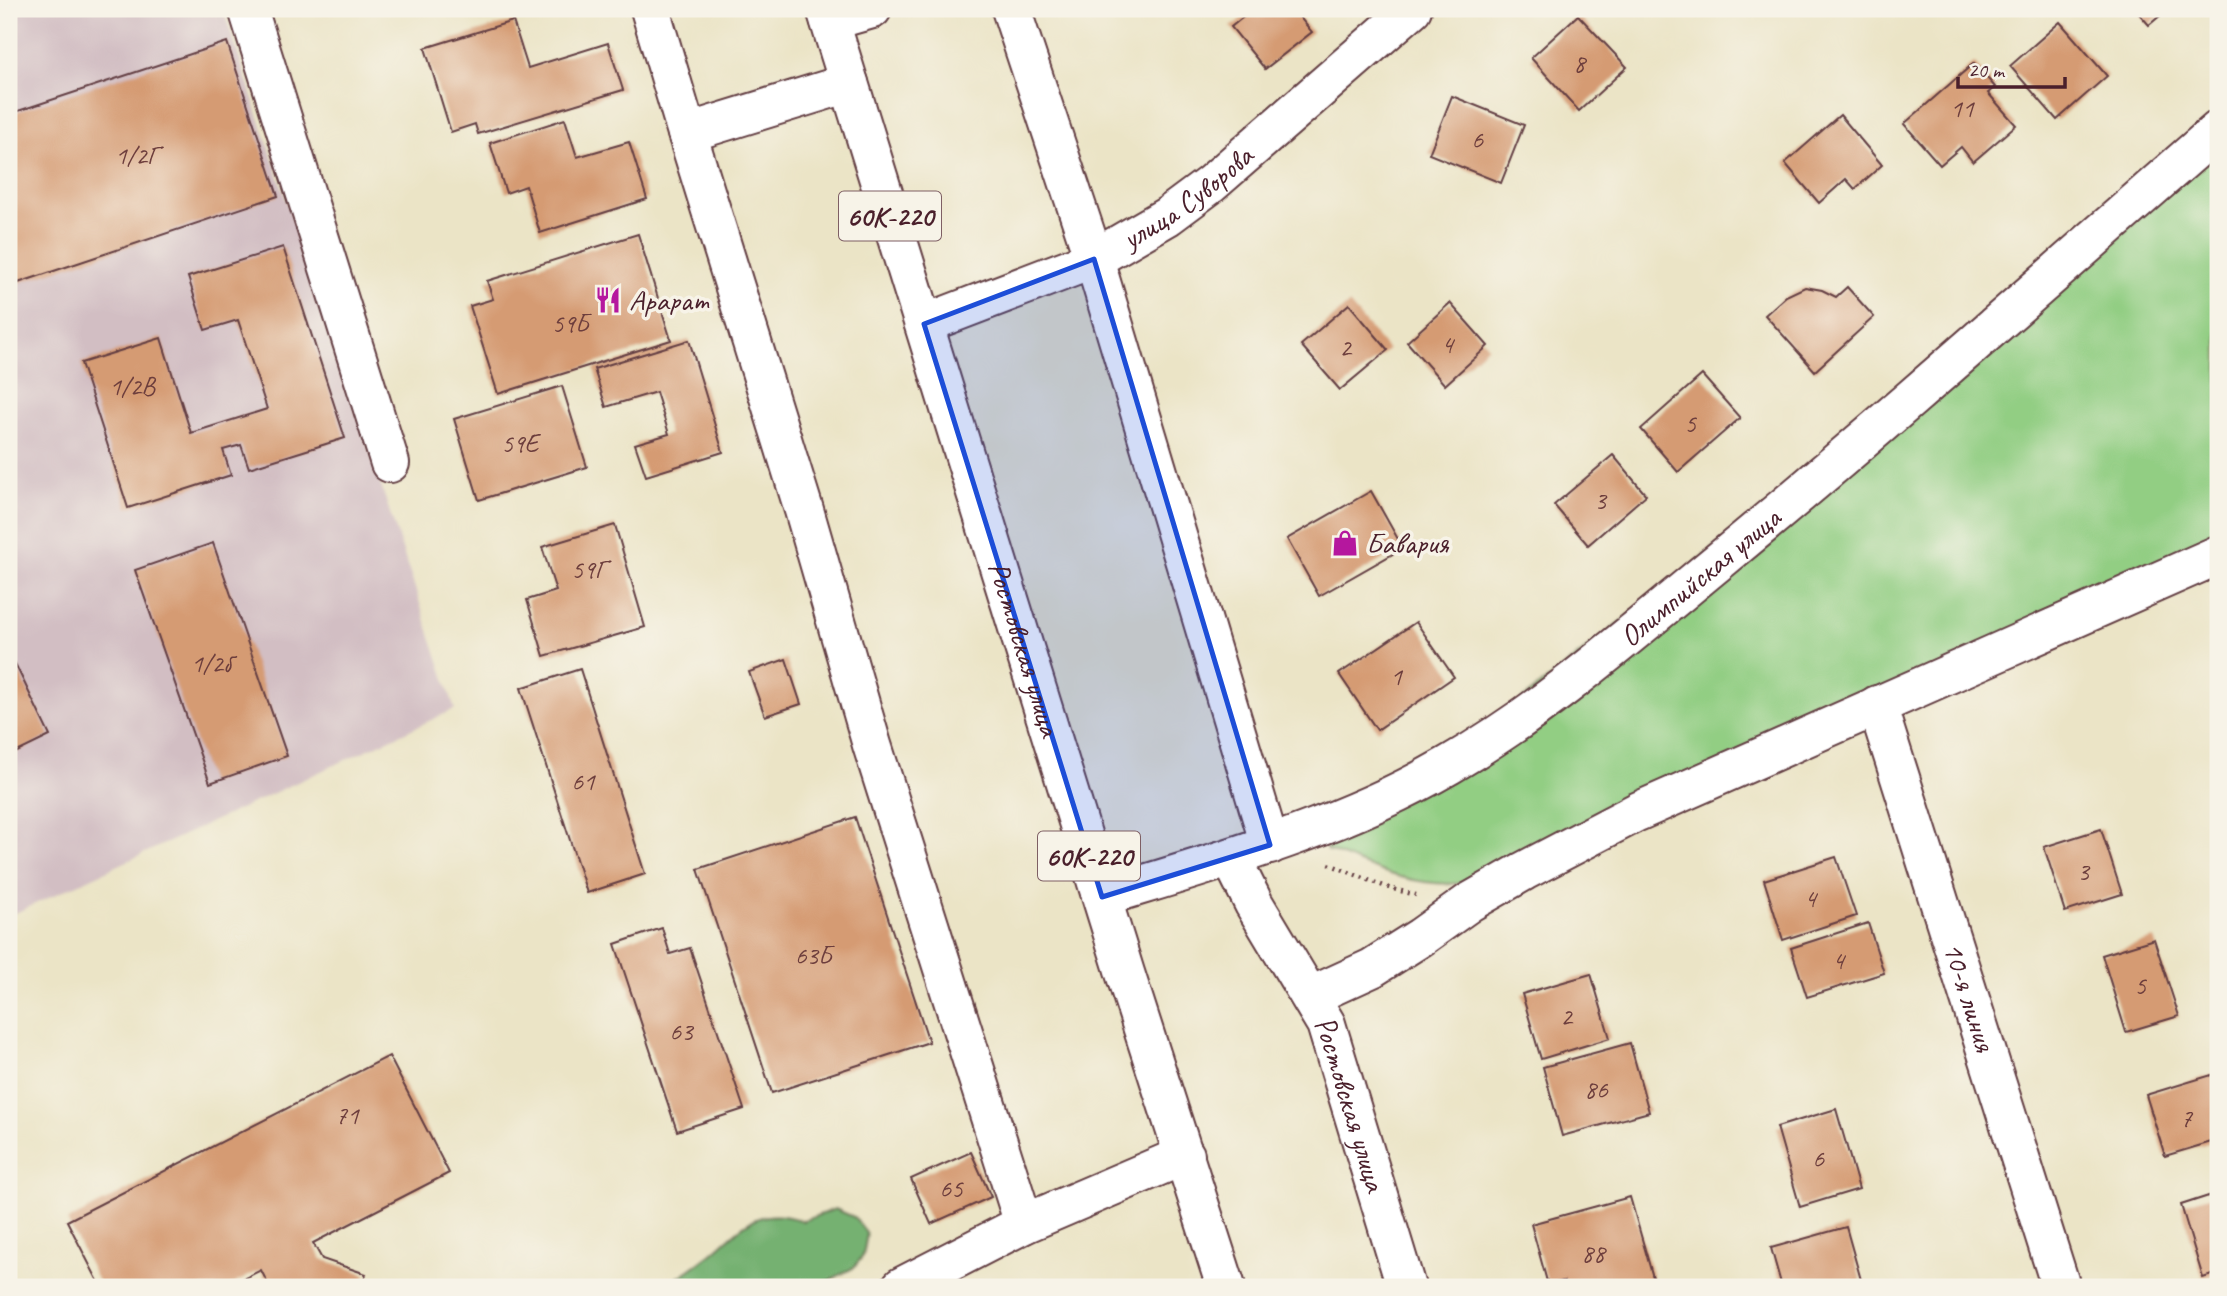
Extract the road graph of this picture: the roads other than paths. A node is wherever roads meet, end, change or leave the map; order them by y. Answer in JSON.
{"nodes":[{"id":1,"x":248,"y":9,"type":"edge"},
{"id":2,"x":650,"y":9,"type":"edge"},
{"id":3,"x":872,"y":9,"type":"edge"},
{"id":4,"x":1011,"y":9,"type":"edge"},
{"id":5,"x":1412,"y":9,"type":"edge"},
{"id":6,"x":828,"y":15,"type":"edge"},
{"id":7,"x":849,"y":83,"type":"junction"},
{"id":8,"x":2218,"y":130,"type":"edge"},
{"id":9,"x":687,"y":132,"type":"junction"},
{"id":10,"x":1094,"y":259,"type":"junction"},
{"id":11,"x":924,"y":324,"type":"junction"},
{"id":12,"x":390,"y":463,"type":"dead end"},
{"id":13,"x":2218,"y":555,"type":"edge"},
{"id":14,"x":1877,"y":705,"type":"junction"},
{"id":15,"x":1275,"y":843,"type":"junction"},
{"id":16,"x":1231,"y":858,"type":"junction"},
{"id":17,"x":1102,"y":897,"type":"junction"},
{"id":18,"x":1311,"y":996,"type":"junction"},
{"id":19,"x":1185,"y":1155,"type":"junction"},
{"id":20,"x":1024,"y":1224,"type":"junction"},
{"id":21,"x":901,"y":1287,"type":"edge"},
{"id":22,"x":1226,"y":1287,"type":"edge"},
{"id":23,"x":1406,"y":1287,"type":"edge"},
{"id":24,"x":2061,"y":1287,"type":"edge"}],
"edges":[{"from":1,"to":12,"type":"street"},
{"from":2,"to":9,"type":"street"},
{"from":3,"to":6,"type":"street"},
{"from":4,"to":10,"type":"street"},
{"from":5,"to":10,"type":"street","name":"улица Суворова"},
{"from":6,"to":7,"type":"street","name":"Ростовская улица","number":"60К-220"},
{"from":7,"to":9,"type":"street"},
{"from":7,"to":11,"type":"street","name":"Ростовская улица","number":"60К-220"},
{"from":8,"to":15,"type":"street","name":"Олимпийская улица"},
{"from":9,"to":20,"type":"street"},
{"from":10,"to":11,"type":"street","name":"улица Суворова"},
{"from":10,"to":15,"type":"street"},
{"from":11,"to":17,"type":"street","name":"Ростовская улица","number":"60К-220"},
{"from":13,"to":14,"type":"street"},
{"from":14,"to":18,"type":"street"},
{"from":14,"to":24,"type":"street","name":"10-я линия"},
{"from":15,"to":16,"type":"street","name":"Олимпийская улица"},
{"from":16,"to":17,"type":"street","name":"Олимпийская улица"},
{"from":16,"to":18,"type":"street","name":"Ростовская улица"},
{"from":17,"to":19,"type":"street","name":"Ростовская улица","number":"60К-220"},
{"from":18,"to":23,"type":"street","name":"Ростовская улица"},
{"from":19,"to":20,"type":"street"},
{"from":19,"to":22,"type":"street","name":"Ростовская улица","number":"60К-220"},
{"from":20,"to":21,"type":"street"}]}
